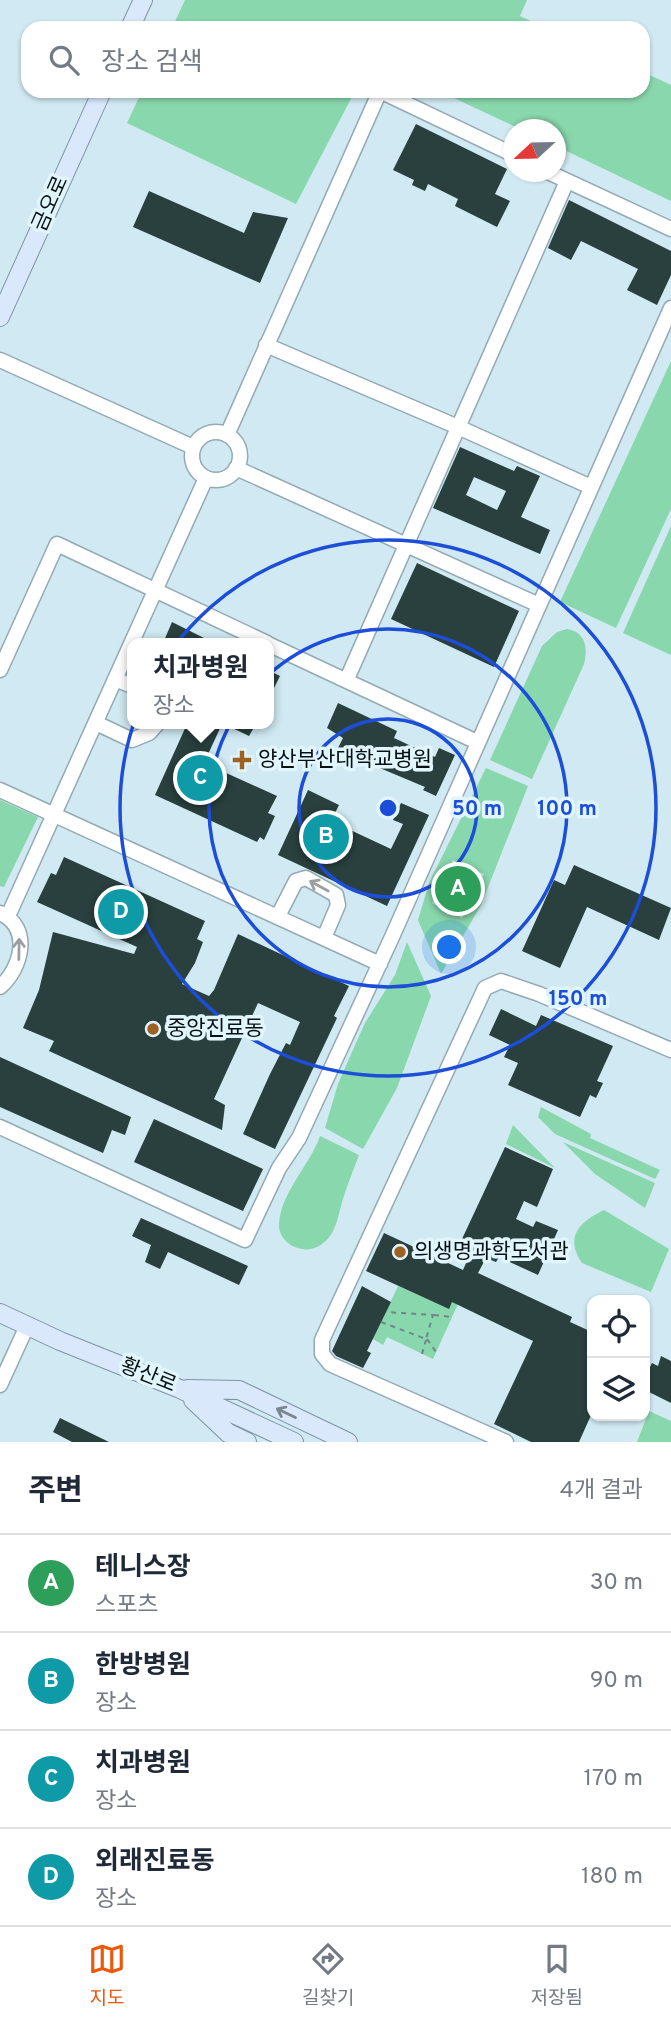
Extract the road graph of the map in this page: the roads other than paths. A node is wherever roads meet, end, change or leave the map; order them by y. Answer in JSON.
{"nodes":[{"id":1,"x":143,"y":0,"type":"edge"},
{"id":2,"x":133,"y":21,"type":"edge"},
{"id":3,"x":99,"y":98,"type":"edge"},
{"id":4,"x":377,"y":98,"type":"edge"},
{"id":5,"x":395,"y":98,"type":"edge"},
{"id":6,"x":503,"y":150,"type":"edge"},
{"id":7,"x":567,"y":181,"type":"joint"},
{"id":8,"x":671,"y":229,"type":"edge"},
{"id":9,"x":671,"y":308,"type":"edge"},
{"id":10,"x":0,"y":317,"type":"edge"},
{"id":11,"x":266,"y":345,"type":"junction"},
{"id":12,"x":0,"y":360,"type":"edge"},
{"id":13,"x":458,"y":427,"type":"junction"},
{"id":14,"x":227,"y":435,"type":"junction"},
{"id":15,"x":194,"y":447,"type":"junction"},
{"id":16,"x":236,"y":468,"type":"junction"},
{"id":17,"x":206,"y":478,"type":"junction"},
{"id":18,"x":591,"y":487,"type":"junction"},
{"id":19,"x":407,"y":546,"type":"junction"},
{"id":20,"x":155,"y":590,"type":"junction"},
{"id":21,"x":539,"y":605,"type":"junction"},
{"id":22,"x":133,"y":638,"type":"edge"},
{"id":23,"x":257,"y":638,"type":"edge"},
{"id":24,"x":274,"y":646,"type":"edge"},
{"id":25,"x":127,"y":652,"type":"edge"},
{"id":26,"x":0,"y":670,"type":"edge"},
{"id":27,"x":115,"y":679,"type":"junction"},
{"id":28,"x":348,"y":679,"type":"junction"},
{"id":29,"x":127,"y":684,"type":"edge"},
{"id":30,"x":96,"y":723,"type":"junction"},
{"id":31,"x":153,"y":729,"type":"edge"},
{"id":32,"x":477,"y":742,"type":"junction"},
{"id":33,"x":0,"y":790,"type":"edge"},
{"id":34,"x":55,"y":815,"type":"junction"},
{"id":35,"x":4,"y":914,"type":"edge"},
{"id":36,"x":278,"y":916,"type":"junction"},
{"id":37,"x":324,"y":938,"type":"junction"},
{"id":38,"x":380,"y":964,"type":"junction"},
{"id":39,"x":0,"y":987,"type":"edge"},
{"id":40,"x":671,"y":1050,"type":"edge"},
{"id":41,"x":0,"y":1127,"type":"edge"},
{"id":42,"x":0,"y":1313,"type":"edge"},
{"id":43,"x":27,"y":1326,"type":"junction"},
{"id":44,"x":0,"y":1385,"type":"edge"},
{"id":45,"x":180,"y":1389,"type":"junction"},
{"id":46,"x":247,"y":1442,"type":"edge"},
{"id":47,"x":294,"y":1442,"type":"edge"},
{"id":48,"x":348,"y":1442,"type":"edge"},
{"id":49,"x":506,"y":1442,"type":"edge"}],
"edges":[{"from":1,"to":2,"type":"main road"},
{"from":3,"to":10,"type":"main road","name":"금오로"},
{"from":4,"to":11,"type":"street"},
{"from":5,"to":6,"type":"street"},
{"from":7,"to":8,"type":"street"},
{"from":7,"to":13,"type":"street"},
{"from":9,"to":18,"type":"street"},
{"from":11,"to":13,"type":"street"},
{"from":11,"to":14,"type":"street"},
{"from":12,"to":15,"type":"street"},
{"from":13,"to":18,"type":"street"},
{"from":13,"to":19,"type":"street"},
{"from":14,"to":15,"type":"street"},
{"from":14,"to":16,"type":"street"},
{"from":15,"to":17,"type":"street"},
{"from":16,"to":17,"type":"street"},
{"from":16,"to":19,"type":"street"},
{"from":17,"to":20,"type":"street"},
{"from":18,"to":21,"type":"street"},
{"from":19,"to":21,"type":"street"},
{"from":19,"to":28,"type":"street"},
{"from":20,"to":22,"type":"street"},
{"from":20,"to":23,"type":"street"},
{"from":20,"to":26,"type":"street"},
{"from":21,"to":32,"type":"street"},
{"from":24,"to":28,"type":"street"},
{"from":25,"to":27,"type":"street"},
{"from":27,"to":29,"type":"street"},
{"from":27,"to":30,"type":"street"},
{"from":28,"to":32,"type":"street"},
{"from":30,"to":31,"type":"street"},
{"from":30,"to":34,"type":"street"},
{"from":32,"to":38,"type":"street"},
{"from":33,"to":34,"type":"street"},
{"from":34,"to":35,"type":"street"},
{"from":34,"to":36,"type":"street"},
{"from":39,"to":35,"type":"street","one_way":true},
{"from":36,"to":37,"type":"street"},
{"from":37,"to":36,"type":"street","one_way":true},
{"from":37,"to":38,"type":"street"},
{"from":38,"to":41,"type":"street"},
{"from":40,"to":49,"type":"street"},
{"from":42,"to":43,"type":"main road","name":"황산로"},
{"from":43,"to":44,"type":"street"},
{"from":43,"to":45,"type":"main road","name":"황산로"},
{"from":45,"to":46,"type":"main road"},
{"from":45,"to":47,"type":"main road","name":"황산로"},
{"from":48,"to":45,"type":"main road","one_way":true}]}
